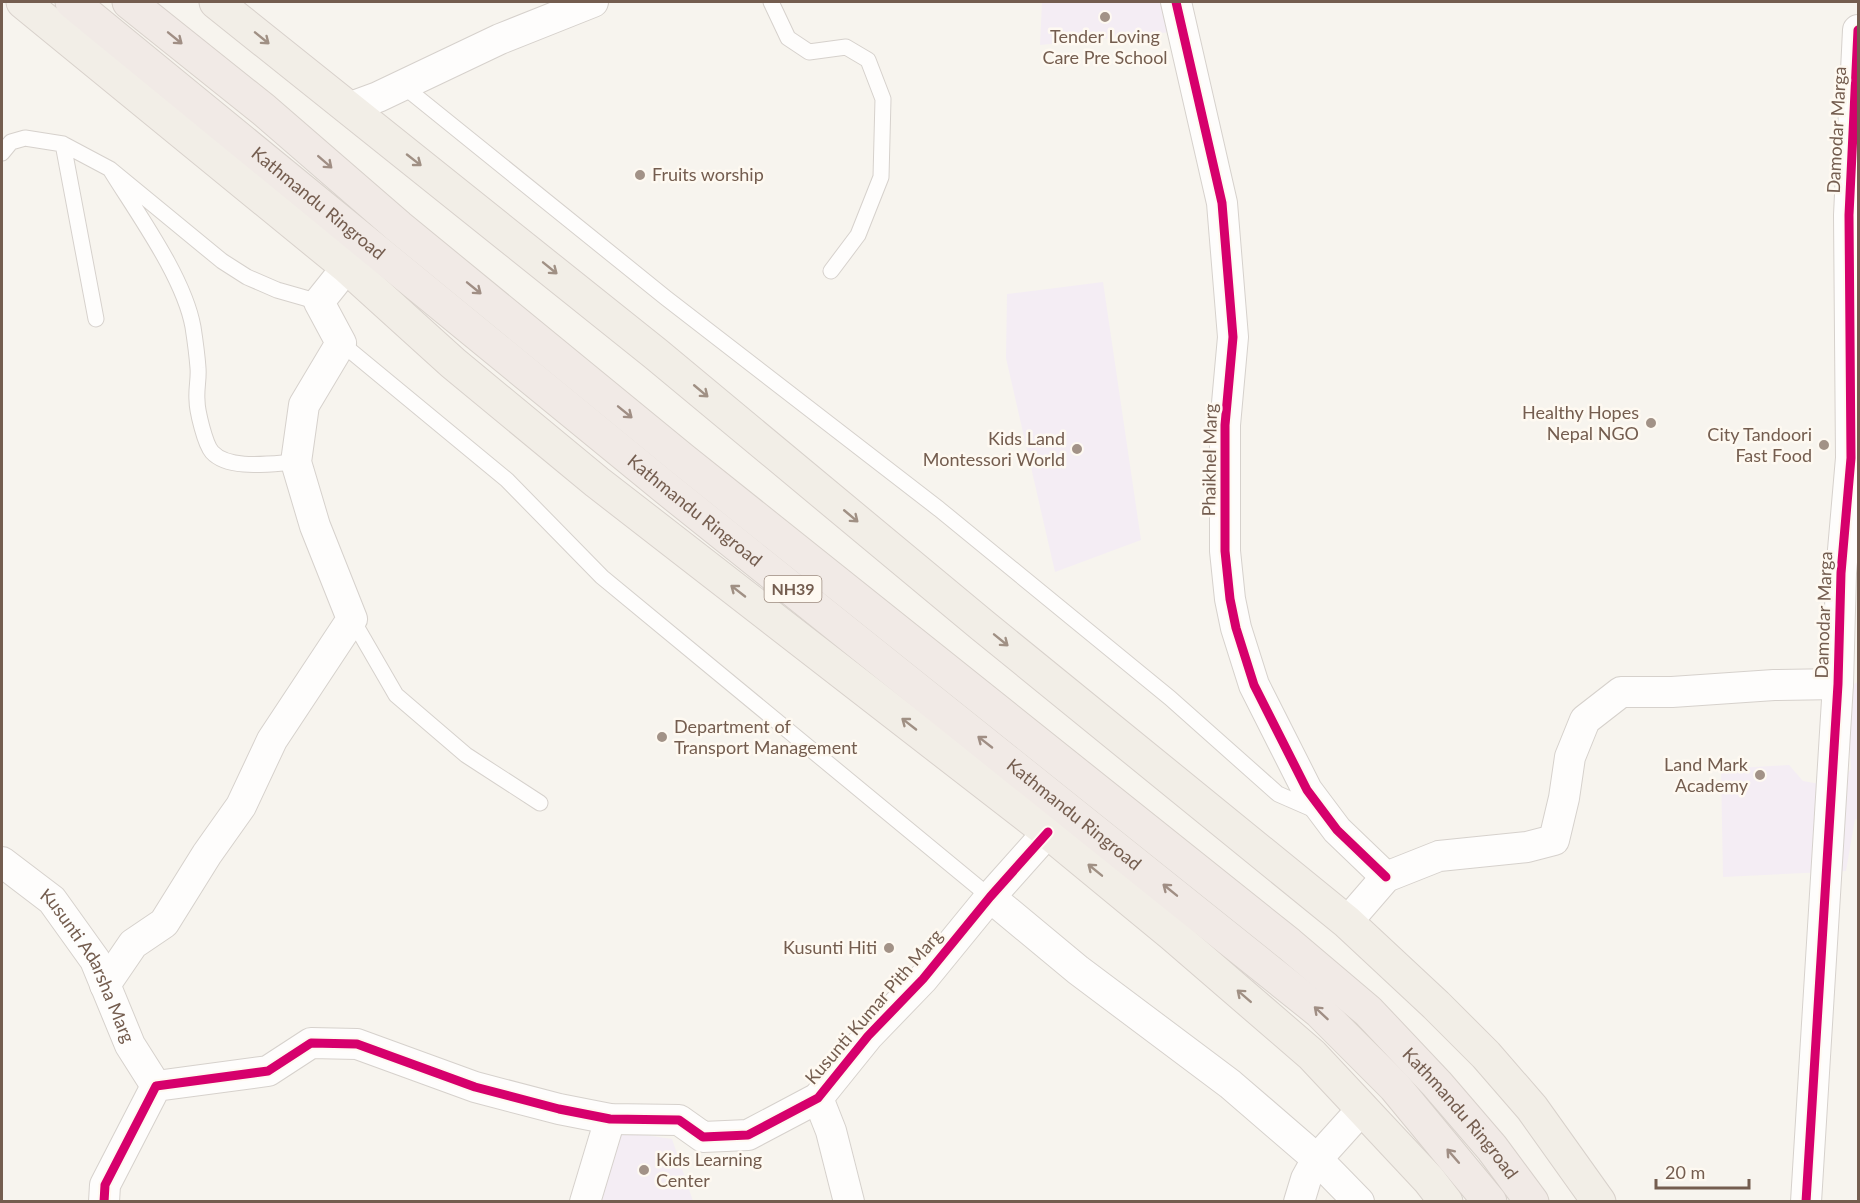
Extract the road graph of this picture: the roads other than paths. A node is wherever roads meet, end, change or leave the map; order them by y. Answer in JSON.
{"nodes":[{"id":1,"x":23,"y":2,"type":"edge"},
{"id":2,"x":72,"y":2,"type":"edge"},
{"id":3,"x":129,"y":2,"type":"edge"},
{"id":4,"x":216,"y":2,"type":"edge"},
{"id":5,"x":593,"y":2,"type":"edge"},
{"id":6,"x":771,"y":2,"type":"edge"},
{"id":7,"x":1176,"y":2,"type":"edge"},
{"id":8,"x":1858,"y":30,"type":"edge"},
{"id":9,"x":402,"y":85,"type":"junction"},
{"id":10,"x":348,"y":108,"type":"junction"},
{"id":11,"x":63,"y":144,"type":"junction"},
{"id":12,"x":2,"y":153,"type":"edge"},
{"id":13,"x":110,"y":169,"type":"junction"},
{"id":14,"x":346,"y":267,"type":"junction"},
{"id":15,"x":831,"y":271,"type":"dead end"},
{"id":16,"x":319,"y":302,"type":"junction"},
{"id":17,"x":96,"y":319,"type":"dead end"},
{"id":18,"x":341,"y":343,"type":"junction"},
{"id":19,"x":1855,"y":460,"type":"edge"},
{"id":20,"x":296,"y":462,"type":"junction"},
{"id":21,"x":352,"y":619,"type":"junction"},
{"id":22,"x":1838,"y":684,"type":"junction"},
{"id":23,"x":540,"y":803,"type":"dead end"},
{"id":24,"x":1325,"y":814,"type":"junction"},
{"id":25,"x":1048,"y":832,"type":"junction"},
{"id":26,"x":2,"y":862,"type":"edge"},
{"id":27,"x":1386,"y":877,"type":"junction"},
{"id":28,"x":990,"y":897,"type":"junction"},
{"id":29,"x":1347,"y":922,"type":"junction"},
{"id":30,"x":105,"y":985,"type":"junction"},
{"id":31,"x":156,"y":1086,"type":"junction"},
{"id":32,"x":818,"y":1098,"type":"junction"},
{"id":33,"x":1363,"y":1108,"type":"junction"},
{"id":34,"x":610,"y":1119,"type":"junction"},
{"id":35,"x":1317,"y":1159,"type":"junction"},
{"id":36,"x":97,"y":1196,"type":"edge"},
{"id":37,"x":585,"y":1202,"type":"edge"},
{"id":38,"x":849,"y":1202,"type":"edge"},
{"id":39,"x":1299,"y":1202,"type":"edge"},
{"id":40,"x":1359,"y":1202,"type":"edge"},
{"id":41,"x":1446,"y":1202,"type":"edge"},
{"id":42,"x":1490,"y":1202,"type":"edge"},
{"id":43,"x":1532,"y":1202,"type":"edge"},
{"id":44,"x":1599,"y":1202,"type":"edge"},
{"id":45,"x":1806,"y":1202,"type":"edge"}],
"edges":[{"from":1,"to":14,"type":"main road"},
{"from":42,"to":2,"type":"highway","name":"Kathmandu Ringroad","number":"NH39","one_way":true},
{"from":3,"to":43,"type":"highway","name":"Kathmandu Ringroad","number":"NH39","one_way":true},
{"from":4,"to":10,"type":"main road","one_way":true},
{"from":5,"to":9,"type":"street"},
{"from":6,"to":15,"type":"lane"},
{"from":7,"to":24,"type":"street","name":"Phaikhel Marg"},
{"from":8,"to":19,"type":"street","name":"Damodar Marga"},
{"from":9,"to":10,"type":"street"},
{"from":9,"to":24,"type":"lane"},
{"from":10,"to":29,"type":"main road","one_way":true},
{"from":11,"to":12,"type":"lane"},
{"from":11,"to":13,"type":"lane"},
{"from":11,"to":17,"type":"lane"},
{"from":13,"to":16,"type":"lane"},
{"from":13,"to":20,"type":"lane"},
{"from":14,"to":16,"type":"street"},
{"from":25,"to":14,"type":"main road","one_way":true},
{"from":16,"to":18,"type":"street"},
{"from":18,"to":20,"type":"street"},
{"from":18,"to":28,"type":"lane"},
{"from":19,"to":22,"type":"street","name":"Damodar Marga"},
{"from":20,"to":21,"type":"street"},
{"from":21,"to":23,"type":"lane"},
{"from":21,"to":30,"type":"street"},
{"from":22,"to":27,"type":"street"},
{"from":22,"to":45,"type":"street","name":"Damodar Marga"},
{"from":24,"to":27,"type":"street","name":"Phaikhel Marg"},
{"from":25,"to":28,"type":"street","name":"Kusunti Kumar Pith Marg"},
{"from":33,"to":25,"type":"main road","one_way":true},
{"from":26,"to":30,"type":"street","name":"Kusunti Adarsha Marg"},
{"from":27,"to":29,"type":"street"},
{"from":28,"to":32,"type":"street","name":"Kusunti Kumar Pith Marg"},
{"from":28,"to":35,"type":"street"},
{"from":29,"to":44,"type":"main road"},
{"from":30,"to":31,"type":"street","name":"Kusunti Adarsha Marg"},
{"from":31,"to":34,"type":"street","name":"Kusunti Kumar Pith Marg"},
{"from":31,"to":36,"type":"street"},
{"from":32,"to":34,"type":"street","name":"Kusunti Kumar Pith Marg"},
{"from":32,"to":38,"type":"street"},
{"from":33,"to":35,"type":"street"},
{"from":33,"to":41,"type":"main road"},
{"from":34,"to":37,"type":"street"},
{"from":35,"to":39,"type":"street"},
{"from":35,"to":40,"type":"street"}]}
